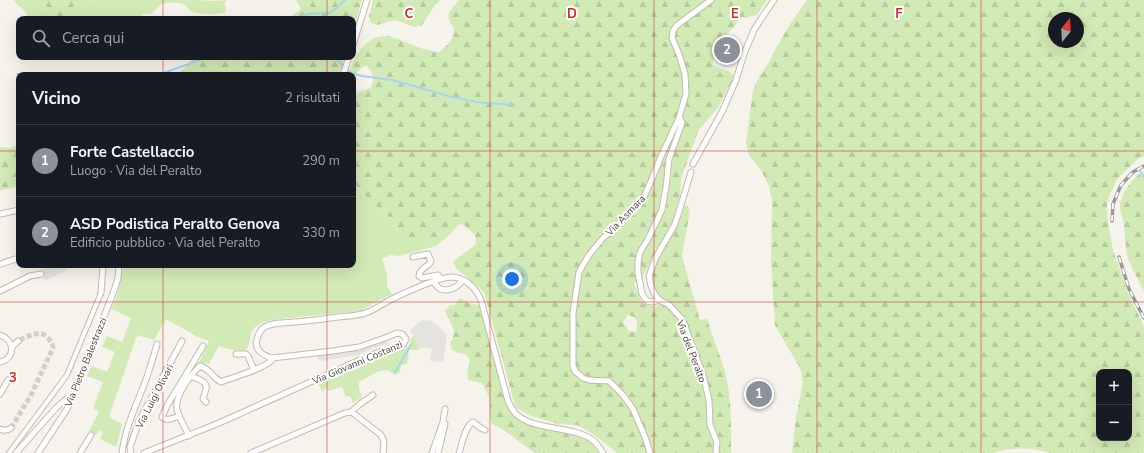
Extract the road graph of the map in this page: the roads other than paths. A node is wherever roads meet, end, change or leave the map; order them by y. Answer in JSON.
{"nodes":[{"id":1,"x":367,"y":0,"type":"edge"},
{"id":2,"x":711,"y":0,"type":"edge"},
{"id":3,"x":774,"y":0,"type":"edge"},
{"id":4,"x":356,"y":35,"type":"edge"},
{"id":5,"x":348,"y":60,"type":"edge"},
{"id":6,"x":345,"y":72,"type":"edge"},
{"id":7,"x":679,"y":118,"type":"junction"},
{"id":8,"x":693,"y":164,"type":"dead end"},
{"id":9,"x":691,"y":172,"type":"dead end"},
{"id":10,"x":16,"y":211,"type":"edge"},
{"id":11,"x":0,"y":214,"type":"edge"},
{"id":12,"x":413,"y":258,"type":"dead end"},
{"id":13,"x":16,"y":259,"type":"edge"},
{"id":14,"x":0,"y":264,"type":"edge"},
{"id":15,"x":103,"y":268,"type":"edge"},
{"id":16,"x":119,"y":268,"type":"edge"},
{"id":17,"x":41,"y":274,"type":"dead end"},
{"id":18,"x":441,"y":279,"type":"junction"},
{"id":19,"x":463,"y":280,"type":"junction"},
{"id":20,"x":433,"y":282,"type":"junction"},
{"id":21,"x":0,"y":291,"type":"edge"},
{"id":22,"x":101,"y":293,"type":"joint"},
{"id":23,"x":658,"y":298,"type":"junction"},
{"id":24,"x":0,"y":335,"type":"edge"},
{"id":25,"x":18,"y":341,"type":"tunnel mouth"},
{"id":26,"x":182,"y":341,"type":"dead end"},
{"id":27,"x":157,"y":344,"type":"dead end"},
{"id":28,"x":203,"y":346,"type":"dead end"},
{"id":29,"x":12,"y":347,"type":"junction"},
{"id":30,"x":236,"y":354,"type":"dead end"},
{"id":31,"x":274,"y":358,"type":"junction"},
{"id":32,"x":0,"y":362,"type":"edge"},
{"id":33,"x":254,"y":370,"type":"junction"},
{"id":34,"x":191,"y":376,"type":"junction"},
{"id":35,"x":8,"y":380,"type":"dead end"},
{"id":36,"x":0,"y":394,"type":"edge"},
{"id":37,"x":374,"y":394,"type":"dead end"},
{"id":38,"x":72,"y":399,"type":"junction"},
{"id":39,"x":206,"y":402,"type":"dead end"},
{"id":40,"x":445,"y":409,"type":"dead end"},
{"id":41,"x":351,"y":412,"type":"junction"},
{"id":42,"x":180,"y":416,"type":"junction"},
{"id":43,"x":443,"y":422,"type":"junction"},
{"id":44,"x":11,"y":428,"type":"dead end"},
{"id":45,"x":0,"y":429,"type":"edge"},
{"id":46,"x":485,"y":430,"type":"dead end"},
{"id":47,"x":91,"y":435,"type":"dead end"},
{"id":48,"x":189,"y":436,"type":"junction"},
{"id":49,"x":9,"y":453,"type":"edge"},
{"id":50,"x":16,"y":453,"type":"edge"},
{"id":51,"x":38,"y":453,"type":"edge"},
{"id":52,"x":80,"y":453,"type":"edge"},
{"id":53,"x":122,"y":453,"type":"edge"},
{"id":54,"x":131,"y":453,"type":"edge"},
{"id":55,"x":144,"y":453,"type":"edge"},
{"id":56,"x":251,"y":453,"type":"edge"},
{"id":57,"x":383,"y":453,"type":"edge"},
{"id":58,"x":432,"y":453,"type":"edge"},
{"id":59,"x":438,"y":453,"type":"edge"},
{"id":60,"x":459,"y":453,"type":"edge"},
{"id":61,"x":603,"y":453,"type":"edge"},
{"id":62,"x":650,"y":453,"type":"edge"},
{"id":63,"x":716,"y":453,"type":"edge"}],
"edges":[{"from":1,"to":4,"type":"street"},
{"from":2,"to":7,"type":"street"},
{"from":3,"to":8,"type":"street"},
{"from":5,"to":6,"type":"street"},
{"from":7,"to":23,"type":"street"},
{"from":7,"to":62,"type":"street","name":"Via Asmara"},
{"from":9,"to":23,"type":"street","name":"Via del Peralto"},
{"from":10,"to":11,"type":"street"},
{"from":12,"to":18,"type":"street"},
{"from":13,"to":14,"type":"street"},
{"from":15,"to":22,"type":"street"},
{"from":16,"to":38,"type":"street","name":"Via Pietro Balestrazzi"},
{"from":17,"to":21,"type":"street"},
{"from":18,"to":19,"type":"street"},
{"from":18,"to":20,"type":"street"},
{"from":19,"to":20,"type":"street"},
{"from":19,"to":61,"type":"street"},
{"from":20,"to":31,"type":"street"},
{"from":22,"to":49,"type":"street"},
{"from":23,"to":63,"type":"street","name":"Via del Peralto"},
{"from":24,"to":29,"type":"street"},
{"from":25,"to":29,"type":"street"},
{"from":26,"to":54,"type":"street","name":"Via Luigi Olivari"},
{"from":27,"to":53,"type":"street"},
{"from":28,"to":42,"type":"street"},
{"from":29,"to":32,"type":"street"},
{"from":30,"to":33,"type":"street"},
{"from":31,"to":33,"type":"street"},
{"from":31,"to":48,"type":"street","name":"Via Giovanni Costanzi"},
{"from":33,"to":34,"type":"street"},
{"from":34,"to":39,"type":"street"},
{"from":34,"to":42,"type":"street"},
{"from":35,"to":36,"type":"street"},
{"from":37,"to":41,"type":"street"},
{"from":38,"to":50,"type":"street"},
{"from":38,"to":51,"type":"street","name":"Via Pietro Balestrazzi"},
{"from":40,"to":43,"type":"street"},
{"from":41,"to":56,"type":"street"},
{"from":41,"to":57,"type":"street"},
{"from":42,"to":48,"type":"street"},
{"from":43,"to":58,"type":"street"},
{"from":43,"to":59,"type":"street"},
{"from":44,"to":45,"type":"street"},
{"from":46,"to":60,"type":"street"},
{"from":47,"to":52,"type":"street"},
{"from":48,"to":55,"type":"street","name":"Via Giovanni Costanzi"}]}
